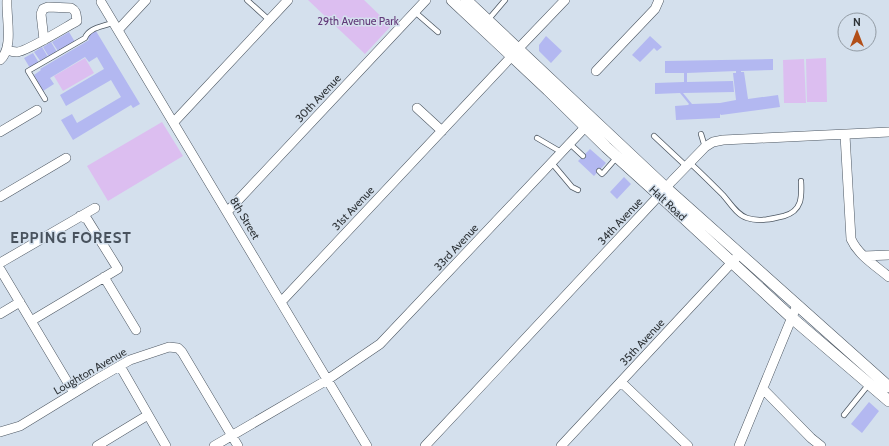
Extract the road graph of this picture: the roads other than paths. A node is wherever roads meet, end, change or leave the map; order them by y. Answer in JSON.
{"nodes":[{"id":1,"x":7,"y":0,"type":"edge"},
{"id":2,"x":146,"y":0,"type":"edge"},
{"id":3,"x":247,"y":0,"type":"edge"},
{"id":4,"x":288,"y":0,"type":"edge"},
{"id":5,"x":426,"y":0,"type":"edge"},
{"id":6,"x":452,"y":0,"type":"edge"},
{"id":7,"x":466,"y":0,"type":"edge"},
{"id":8,"x":505,"y":0,"type":"edge"},
{"id":9,"x":565,"y":0,"type":"edge"},
{"id":10,"x":659,"y":1,"type":"edge"},
{"id":11,"x":101,"y":2,"type":"dead end"},
{"id":12,"x":415,"y":12,"type":"junction"},
{"id":13,"x":269,"y":20,"type":"junction"},
{"id":14,"x":488,"y":20,"type":"junction"},
{"id":15,"x":116,"y":26,"type":"junction"},
{"id":16,"x":438,"y":32,"type":"dead end"},
{"id":17,"x":44,"y":40,"type":"junction"},
{"id":18,"x":7,"y":50,"type":"junction"},
{"id":19,"x":515,"y":52,"type":"junction"},
{"id":20,"x":0,"y":60,"type":"edge"},
{"id":21,"x":596,"y":71,"type":"dead end"},
{"id":22,"x":45,"y":99,"type":"dead end"},
{"id":23,"x":417,"y":108,"type":"dead end"},
{"id":24,"x":37,"y":110,"type":"dead end"},
{"id":25,"x":593,"y":119,"type":"junction"},
{"id":26,"x":174,"y":122,"type":"junction"},
{"id":27,"x":585,"y":127,"type":"junction"},
{"id":28,"x":442,"y":130,"type":"junction"},
{"id":29,"x":0,"y":132,"type":"edge"},
{"id":30,"x":889,"y":132,"type":"edge"},
{"id":31,"x":701,"y":134,"type":"dead end"},
{"id":32,"x":845,"y":135,"type":"junction"},
{"id":33,"x":654,"y":136,"type":"dead end"},
{"id":34,"x":537,"y":138,"type":"dead end"},
{"id":35,"x":569,"y":143,"type":"junction"},
{"id":36,"x":705,"y":147,"type":"junction"},
{"id":37,"x":561,"y":152,"type":"junction"},
{"id":38,"x":583,"y":156,"type":"dead end"},
{"id":39,"x":617,"y":157,"type":"junction"},
{"id":40,"x":66,"y":158,"type":"dead end"},
{"id":41,"x":551,"y":162,"type":"junction"},
{"id":42,"x":688,"y":164,"type":"junction"},
{"id":43,"x":598,"y":171,"type":"dead end"},
{"id":44,"x":801,"y":181,"type":"dead end"},
{"id":45,"x":578,"y":190,"type":"dead end"},
{"id":46,"x":662,"y":191,"type":"junction"},
{"id":47,"x":0,"y":197,"type":"edge"},
{"id":48,"x":95,"y":208,"type":"dead end"},
{"id":49,"x":227,"y":212,"type":"junction"},
{"id":50,"x":80,"y":216,"type":"junction"},
{"id":51,"x":740,"y":254,"type":"junction"},
{"id":52,"x":889,"y":255,"type":"edge"},
{"id":53,"x":864,"y":256,"type":"junction"},
{"id":54,"x":0,"y":263,"type":"edge"},
{"id":55,"x":732,"y":263,"type":"junction"},
{"id":56,"x":0,"y":269,"type":"edge"},
{"id":57,"x":104,"y":277,"type":"junction"},
{"id":58,"x":889,"y":277,"type":"edge"},
{"id":59,"x":20,"y":302,"type":"junction"},
{"id":60,"x":281,"y":302,"type":"junction"},
{"id":61,"x":797,"y":305,"type":"junction"},
{"id":62,"x":0,"y":314,"type":"edge"},
{"id":63,"x":792,"y":318,"type":"junction"},
{"id":64,"x":31,"y":321,"type":"junction"},
{"id":65,"x":136,"y":330,"type":"dead end"},
{"id":66,"x":120,"y":366,"type":"junction"},
{"id":67,"x":327,"y":380,"type":"junction"},
{"id":68,"x":621,"y":382,"type":"junction"},
{"id":69,"x":869,"y":384,"type":"junction"},
{"id":70,"x":889,"y":387,"type":"edge"},
{"id":71,"x":763,"y":389,"type":"junction"},
{"id":72,"x":74,"y":393,"type":"junction"},
{"id":73,"x":889,"y":401,"type":"edge"},
{"id":74,"x":148,"y":415,"type":"junction"},
{"id":75,"x":844,"y":415,"type":"dead end"},
{"id":76,"x":0,"y":432,"type":"edge"},
{"id":77,"x":232,"y":435,"type":"junction"},
{"id":78,"x":97,"y":446,"type":"edge"},
{"id":79,"x":166,"y":446,"type":"edge"},
{"id":80,"x":214,"y":446,"type":"edge"},
{"id":81,"x":238,"y":446,"type":"edge"},
{"id":82,"x":367,"y":446,"type":"edge"},
{"id":83,"x":425,"y":446,"type":"edge"},
{"id":84,"x":561,"y":446,"type":"edge"},
{"id":85,"x":688,"y":446,"type":"edge"},
{"id":86,"x":739,"y":446,"type":"edge"},
{"id":87,"x":821,"y":446,"type":"edge"}],
"edges":[{"from":1,"to":18,"type":"street"},
{"from":2,"to":15,"type":"street"},
{"from":3,"to":13,"type":"lane"},
{"from":4,"to":13,"type":"street"},
{"from":5,"to":12,"type":"street","name":"30th Avenue"},
{"from":6,"to":19,"type":"street","name":"Halt Road"},
{"from":7,"to":14,"type":"street","name":"Halt Road"},
{"from":8,"to":14,"type":"lane"},
{"from":9,"to":19,"type":"street","name":"31st Avenue"},
{"from":10,"to":21,"type":"street"},
{"from":11,"to":15,"type":"street","name":"8th Street"},
{"from":12,"to":16,"type":"lane"},
{"from":12,"to":49,"type":"street","name":"30th Avenue"},
{"from":13,"to":26,"type":"street"},
{"from":14,"to":19,"type":"street","name":"Halt Road"},
{"from":15,"to":22,"type":"lane"},
{"from":15,"to":26,"type":"street","name":"8th Street"},
{"from":17,"to":17,"type":"street"},
{"from":17,"to":18,"type":"street"},
{"from":18,"to":20,"type":"street"},
{"from":19,"to":25,"type":"street","name":"Halt Road"},
{"from":19,"to":27,"type":"street","name":"Halt Road"},
{"from":19,"to":28,"type":"street","name":"31st Avenue"},
{"from":23,"to":28,"type":"street"},
{"from":24,"to":29,"type":"street"},
{"from":25,"to":27,"type":"street","name":"33rd Avenue"},
{"from":25,"to":46,"type":"street","name":"Halt Road"},
{"from":26,"to":49,"type":"street","name":"8th Street"},
{"from":27,"to":35,"type":"street","name":"33rd Avenue"},
{"from":27,"to":39,"type":"street","name":"Halt Road"},
{"from":28,"to":60,"type":"street","name":"31st Avenue"},
{"from":30,"to":32,"type":"street","name":"34th Avenue"},
{"from":31,"to":36,"type":"lane"},
{"from":32,"to":36,"type":"street","name":"34th Avenue"},
{"from":32,"to":53,"type":"street"},
{"from":33,"to":42,"type":"lane"},
{"from":34,"to":37,"type":"lane"},
{"from":35,"to":37,"type":"street","name":"33rd Avenue"},
{"from":35,"to":38,"type":"lane"},
{"from":36,"to":42,"type":"street","name":"34th Avenue"},
{"from":37,"to":41,"type":"street","name":"33rd Avenue"},
{"from":39,"to":43,"type":"lane"},
{"from":39,"to":46,"type":"street","name":"Halt Road"},
{"from":40,"to":47,"type":"street"},
{"from":41,"to":45,"type":"lane"},
{"from":41,"to":67,"type":"street","name":"33rd Avenue"},
{"from":42,"to":44,"type":"lane"},
{"from":42,"to":46,"type":"street","name":"34th Avenue"},
{"from":46,"to":51,"type":"street","name":"Halt Road"},
{"from":46,"to":55,"type":"street","name":"Halt Road"},
{"from":46,"to":83,"type":"street","name":"34th Avenue"},
{"from":48,"to":50,"type":"street"},
{"from":49,"to":60,"type":"street","name":"8th Street"},
{"from":50,"to":54,"type":"street"},
{"from":50,"to":57,"type":"street"},
{"from":51,"to":55,"type":"street","name":"35th Avenue"},
{"from":51,"to":61,"type":"street","name":"Halt Road"},
{"from":52,"to":53,"type":"street"},
{"from":53,"to":58,"type":"street"},
{"from":55,"to":63,"type":"street","name":"Halt Road"},
{"from":55,"to":68,"type":"street","name":"35th Avenue"},
{"from":56,"to":59,"type":"street"},
{"from":57,"to":64,"type":"street"},
{"from":57,"to":65,"type":"street"},
{"from":59,"to":62,"type":"street"},
{"from":59,"to":64,"type":"street"},
{"from":60,"to":67,"type":"street","name":"8th Street"},
{"from":61,"to":63,"type":"street"},
{"from":61,"to":70,"type":"street","name":"Halt Road"},
{"from":63,"to":69,"type":"street","name":"Halt Road"},
{"from":63,"to":71,"type":"street"},
{"from":64,"to":72,"type":"street"},
{"from":66,"to":72,"type":"street","name":"Loughton Avenue"},
{"from":66,"to":74,"type":"street"},
{"from":66,"to":77,"type":"street","name":"Loughton Avenue"},
{"from":67,"to":77,"type":"street","name":"33rd Avenue"},
{"from":67,"to":82,"type":"street","name":"8th Street"},
{"from":68,"to":84,"type":"street","name":"35th Avenue"},
{"from":68,"to":85,"type":"street"},
{"from":69,"to":73,"type":"street","name":"Halt Road"},
{"from":69,"to":75,"type":"lane"},
{"from":71,"to":86,"type":"street"},
{"from":71,"to":87,"type":"street"},
{"from":72,"to":76,"type":"street","name":"Loughton Avenue"},
{"from":74,"to":78,"type":"street"},
{"from":74,"to":79,"type":"street"},
{"from":77,"to":80,"type":"street","name":"33rd Avenue"},
{"from":77,"to":81,"type":"street","name":"Loughton Avenue"}]}
